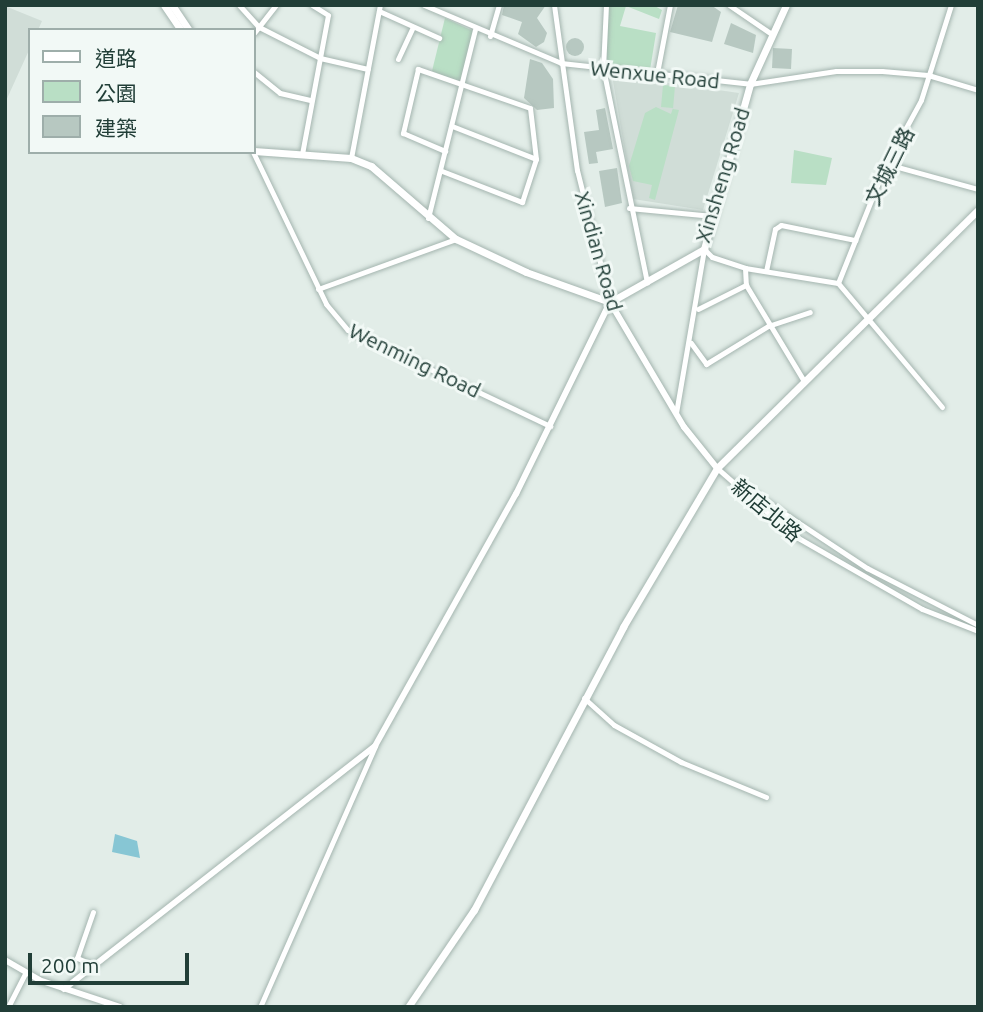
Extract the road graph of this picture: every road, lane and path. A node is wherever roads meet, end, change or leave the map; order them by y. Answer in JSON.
{"nodes":[{"id":1,"x":164,"y":5,"type":"edge"},
{"id":2,"x":172,"y":5,"type":"edge"},
{"id":3,"x":239,"y":5,"type":"edge"},
{"id":4,"x":276,"y":5,"type":"edge"},
{"id":5,"x":312,"y":5,"type":"edge"},
{"id":6,"x":425,"y":5,"type":"edge"},
{"id":7,"x":499,"y":5,"type":"edge"},
{"id":8,"x":554,"y":5,"type":"edge"},
{"id":9,"x":606,"y":5,"type":"edge"},
{"id":10,"x":670,"y":5,"type":"edge"},
{"id":11,"x":786,"y":5,"type":"edge"},
{"id":12,"x":951,"y":5,"type":"edge"},
{"id":13,"x":732,"y":6,"type":"edge"},
{"id":14,"x":379,"y":8,"type":"edge"},
{"id":15,"x":259,"y":27,"type":"junction"},
{"id":16,"x":413,"y":27,"type":"junction"},
{"id":17,"x":180,"y":28,"type":"edge"},
{"id":18,"x":188,"y":28,"type":"edge"},
{"id":19,"x":475,"y":30,"type":"junction"},
{"id":20,"x":256,"y":31,"type":"edge"},
{"id":21,"x":770,"y":33,"type":"junction"},
{"id":22,"x":490,"y":36,"type":"junction"},
{"id":23,"x":439,"y":38,"type":"dead end"},
{"id":24,"x":320,"y":58,"type":"junction"},
{"id":25,"x":398,"y":59,"type":"dead end"},
{"id":26,"x":561,"y":63,"type":"junction"},
{"id":27,"x":603,"y":68,"type":"junction"},
{"id":28,"x":368,"y":69,"type":"junction"},
{"id":29,"x":657,"y":73,"type":"junction"},
{"id":30,"x":256,"y":74,"type":"edge"},
{"id":31,"x":928,"y":75,"type":"junction"},
{"id":32,"x":750,"y":84,"type":"junction"},
{"id":33,"x":463,"y":85,"type":"junction"},
{"id":34,"x":978,"y":90,"type":"edge"},
{"id":35,"x":311,"y":100,"type":"junction"},
{"id":36,"x":452,"y":126,"type":"junction"},
{"id":37,"x":256,"y":151,"type":"edge"},
{"id":38,"x":446,"y":151,"type":"junction"},
{"id":39,"x":254,"y":154,"type":"edge"},
{"id":40,"x":302,"y":154,"type":"junction"},
{"id":41,"x":351,"y":158,"type":"junction"},
{"id":42,"x":536,"y":159,"type":"junction"},
{"id":43,"x":887,"y":163,"type":"junction"},
{"id":44,"x":442,"y":171,"type":"junction"},
{"id":45,"x":978,"y":189,"type":"edge"},
{"id":46,"x":629,"y":208,"type":"junction"},
{"id":47,"x":978,"y":210,"type":"edge"},
{"id":48,"x":713,"y":216,"type":"junction"},
{"id":49,"x":428,"y":218,"type":"junction"},
{"id":50,"x":456,"y":239,"type":"junction"},
{"id":51,"x":855,"y":240,"type":"junction"},
{"id":52,"x":704,"y":249,"type":"junction"},
{"id":53,"x":745,"y":268,"type":"junction"},
{"id":54,"x":766,"y":271,"type":"junction"},
{"id":55,"x":647,"y":283,"type":"junction"},
{"id":56,"x":838,"y":283,"type":"junction"},
{"id":57,"x":746,"y":285,"type":"junction"},
{"id":58,"x":318,"y":289,"type":"junction"},
{"id":59,"x":610,"y":302,"type":"junction"},
{"id":60,"x":698,"y":309,"type":"junction"},
{"id":61,"x":810,"y":312,"type":"dead end"},
{"id":62,"x":867,"y":317,"type":"junction"},
{"id":63,"x":768,"y":326,"type":"junction"},
{"id":64,"x":691,"y":343,"type":"junction"},
{"id":65,"x":804,"y":381,"type":"junction"},
{"id":66,"x":942,"y":407,"type":"dead end"},
{"id":67,"x":676,"y":413,"type":"junction"},
{"id":68,"x":550,"y":426,"type":"junction"},
{"id":69,"x":717,"y":468,"type":"junction"},
{"id":70,"x":978,"y":625,"type":"edge"},
{"id":71,"x":978,"y":631,"type":"edge"},
{"id":72,"x":584,"y":698,"type":"junction"},
{"id":73,"x":374,"y":746,"type":"junction"},
{"id":74,"x":766,"y":797,"type":"dead end"},
{"id":75,"x":93,"y":912,"type":"dead end"},
{"id":76,"x":5,"y":960,"type":"edge"},
{"id":77,"x":94,"y":965,"type":"junction"},
{"id":78,"x":25,"y":973,"type":"junction"},
{"id":79,"x":64,"y":989,"type":"junction"},
{"id":80,"x":8,"y":1007,"type":"edge"},
{"id":81,"x":120,"y":1007,"type":"edge"},
{"id":82,"x":260,"y":1007,"type":"edge"},
{"id":83,"x":408,"y":1007,"type":"edge"}],
"edges":[{"from":1,"to":17,"type":"main road"},
{"from":2,"to":18,"type":"main road"},
{"from":3,"to":15,"type":"street"},
{"from":4,"to":15,"type":"street"},
{"from":5,"to":24,"type":"street"},
{"from":6,"to":19,"type":"street","name":"Wenxue Road"},
{"from":7,"to":22,"type":"street"},
{"from":8,"to":26,"type":"street","name":"Xindian Road"},
{"from":9,"to":27,"type":"street"},
{"from":10,"to":29,"type":"street"},
{"from":11,"to":21,"type":"main road","name":"Xinsheng Road"},
{"from":12,"to":31,"type":"street","name":"文城三路"},
{"from":13,"to":21,"type":"street"},
{"from":14,"to":16,"type":"street"},
{"from":14,"to":28,"type":"street"},
{"from":15,"to":20,"type":"street"},
{"from":15,"to":24,"type":"street"},
{"from":16,"to":23,"type":"street"},
{"from":16,"to":25,"type":"street"},
{"from":19,"to":22,"type":"street","name":"Wenxue Road"},
{"from":19,"to":33,"type":"street"},
{"from":21,"to":32,"type":"main road","name":"Xinsheng Road"},
{"from":22,"to":26,"type":"street","name":"Wenxue Road"},
{"from":24,"to":28,"type":"street"},
{"from":24,"to":35,"type":"street"},
{"from":26,"to":27,"type":"street","name":"Wenxue Road"},
{"from":26,"to":59,"type":"street","name":"Xindian Road"},
{"from":27,"to":29,"type":"street","name":"Wenxue Road"},
{"from":27,"to":46,"type":"street"},
{"from":28,"to":41,"type":"street"},
{"from":29,"to":32,"type":"street","name":"Wenxue Road"},
{"from":30,"to":35,"type":"street"},
{"from":31,"to":32,"type":"street","name":"Wenxue Road"},
{"from":31,"to":34,"type":"street","name":"Wenxue Road"},
{"from":31,"to":43,"type":"street","name":"文城三路"},
{"from":32,"to":48,"type":"main road","name":"Xinsheng Road"},
{"from":33,"to":36,"type":"street"},
{"from":33,"to":38,"type":"street"},
{"from":33,"to":42,"type":"street"},
{"from":35,"to":40,"type":"street"},
{"from":36,"to":38,"type":"street"},
{"from":36,"to":42,"type":"street"},
{"from":37,"to":40,"type":"main road"},
{"from":38,"to":44,"type":"street"},
{"from":39,"to":58,"type":"street","name":"Wenming Road"},
{"from":40,"to":41,"type":"main road"},
{"from":41,"to":49,"type":"main road"},
{"from":42,"to":44,"type":"street"},
{"from":43,"to":45,"type":"street"},
{"from":43,"to":51,"type":"street","name":"文城三路"},
{"from":44,"to":49,"type":"street"},
{"from":46,"to":48,"type":"street"},
{"from":46,"to":55,"type":"street"},
{"from":47,"to":62,"type":"main road"},
{"from":48,"to":52,"type":"main road","name":"Xinsheng Road"},
{"from":49,"to":50,"type":"main road"},
{"from":50,"to":58,"type":"street"},
{"from":50,"to":59,"type":"main road"},
{"from":51,"to":54,"type":"street"},
{"from":51,"to":56,"type":"street","name":"文城三路"},
{"from":52,"to":53,"type":"street"},
{"from":52,"to":55,"type":"main road","name":"Xinsheng Road"},
{"from":52,"to":60,"type":"street"},
{"from":53,"to":54,"type":"street"},
{"from":53,"to":57,"type":"street"},
{"from":54,"to":56,"type":"street"},
{"from":55,"to":59,"type":"main road","name":"Xinsheng Road"},
{"from":56,"to":62,"type":"street"},
{"from":57,"to":60,"type":"street"},
{"from":57,"to":63,"type":"street"},
{"from":58,"to":68,"type":"street","name":"Wenming Road"},
{"from":59,"to":67,"type":"street","name":"Xindian Road"},
{"from":59,"to":68,"type":"street"},
{"from":60,"to":64,"type":"street"},
{"from":61,"to":63,"type":"street"},
{"from":62,"to":65,"type":"main road"},
{"from":62,"to":66,"type":"street"},
{"from":63,"to":64,"type":"street"},
{"from":63,"to":65,"type":"street"},
{"from":64,"to":67,"type":"street"},
{"from":65,"to":69,"type":"main road"},
{"from":67,"to":69,"type":"street","name":"Xindian Road"},
{"from":68,"to":73,"type":"street"},
{"from":69,"to":70,"type":"street","name":"新店北路"},
{"from":69,"to":71,"type":"street","name":"新店北路"},
{"from":69,"to":72,"type":"main road"},
{"from":72,"to":74,"type":"street"},
{"from":72,"to":83,"type":"main road"},
{"from":73,"to":77,"type":"street"},
{"from":73,"to":82,"type":"street"},
{"from":75,"to":77,"type":"street"},
{"from":76,"to":78,"type":"street"},
{"from":77,"to":79,"type":"street"},
{"from":78,"to":79,"type":"street"},
{"from":78,"to":80,"type":"street"},
{"from":79,"to":81,"type":"street"}]}
